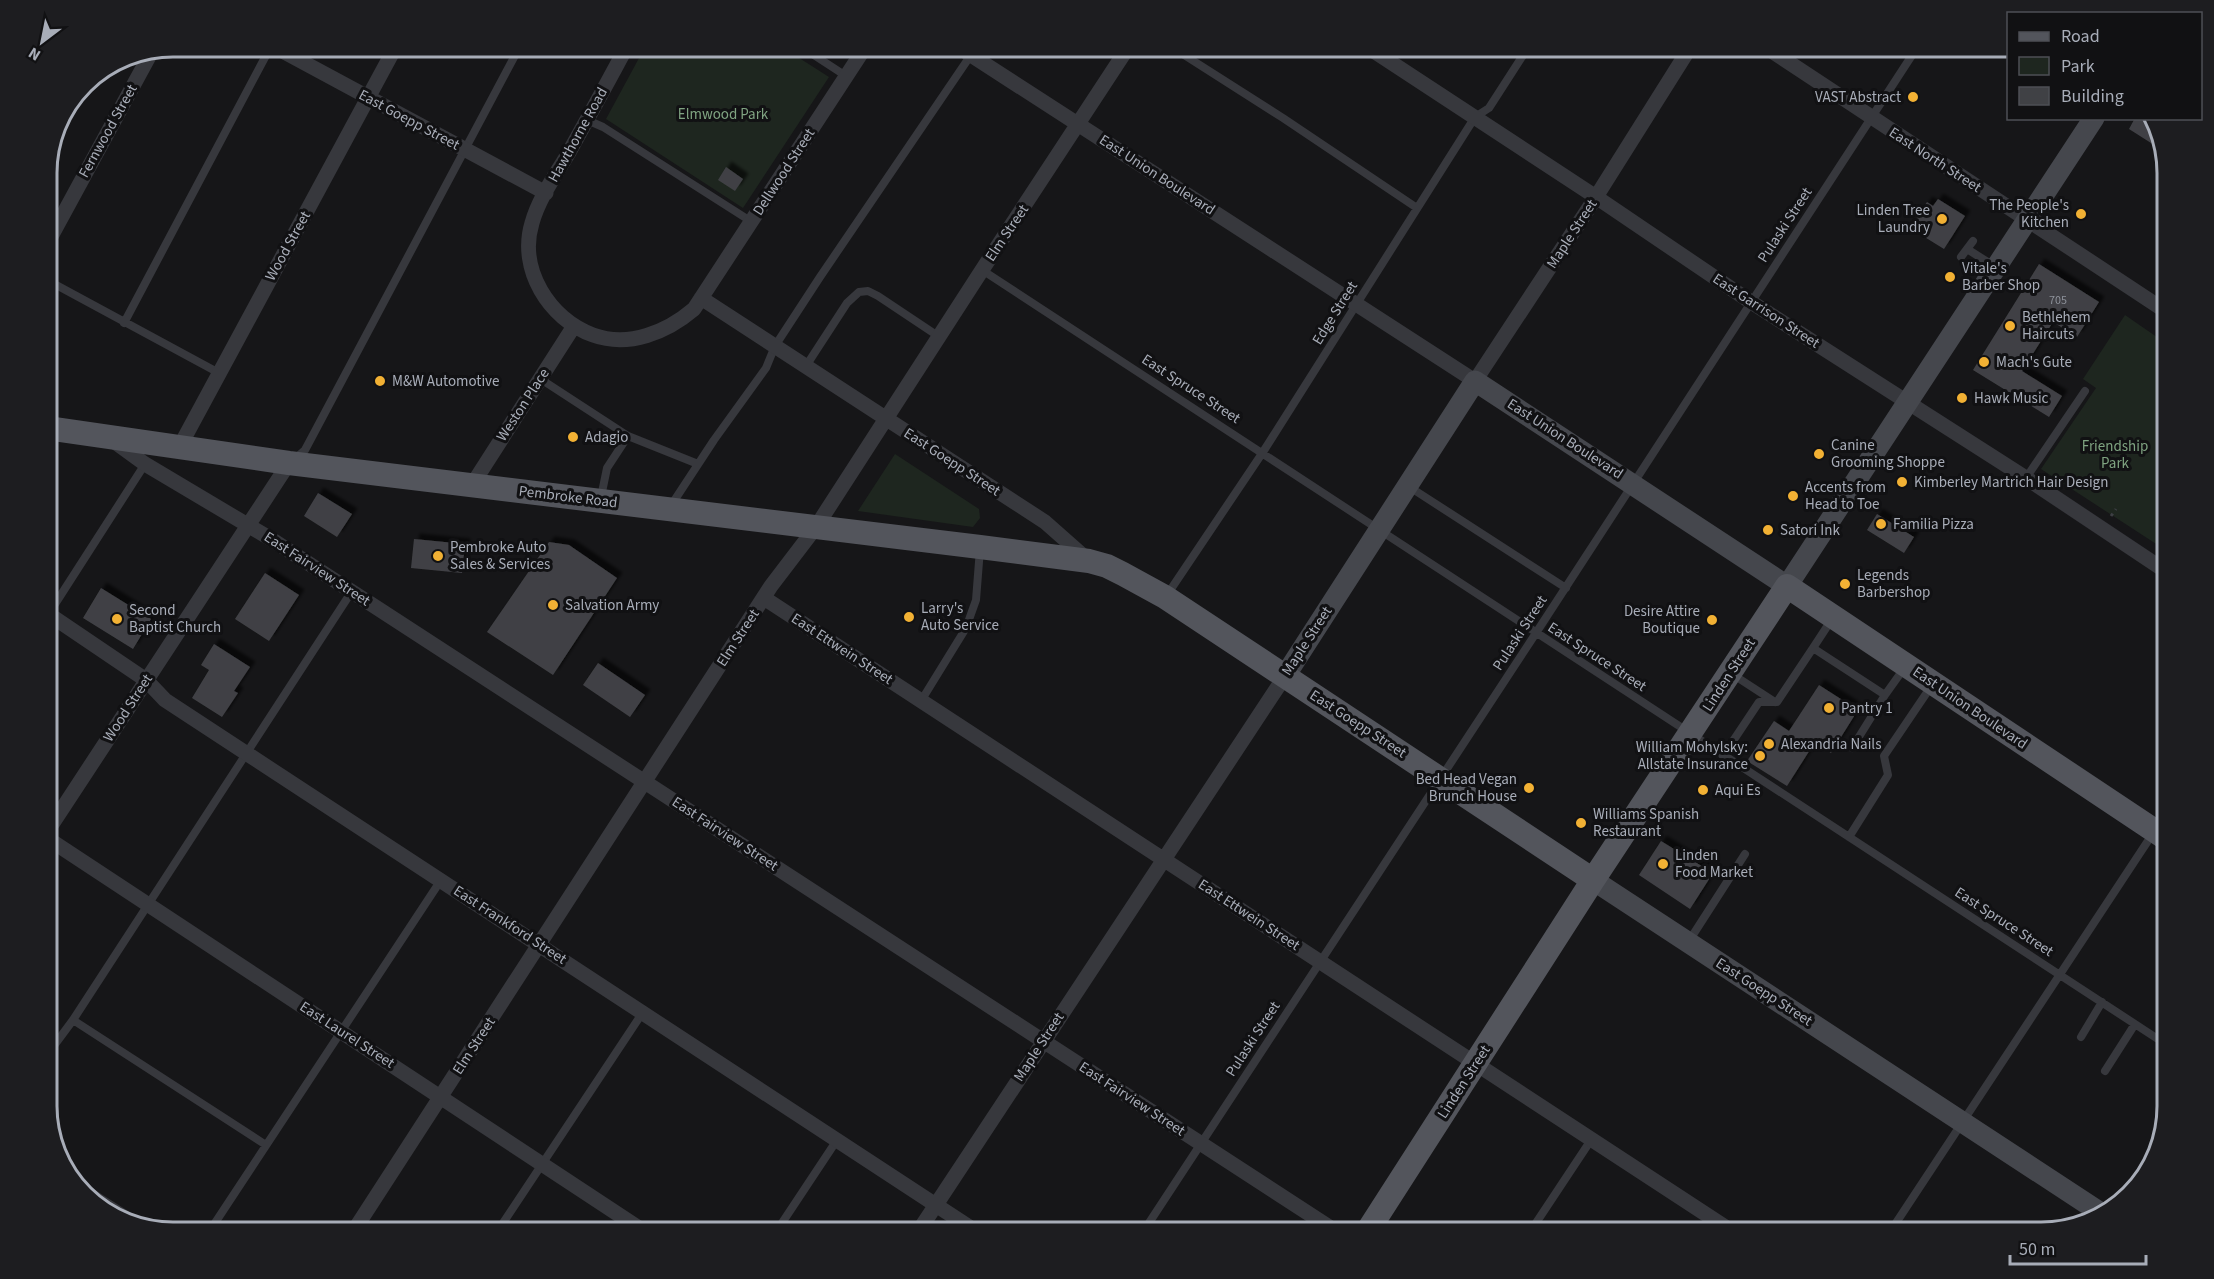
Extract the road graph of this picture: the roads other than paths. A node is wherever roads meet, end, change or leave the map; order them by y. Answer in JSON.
{"nodes":[{"id":1,"x":266,"y":57,"type":"edge"},
{"id":2,"x":292,"y":57,"type":"edge"},
{"id":3,"x":390,"y":57,"type":"edge"},
{"id":4,"x":514,"y":57,"type":"edge"},
{"id":5,"x":621,"y":57,"type":"edge"},
{"id":6,"x":817,"y":57,"type":"edge"},
{"id":7,"x":859,"y":57,"type":"edge"},
{"id":8,"x":970,"y":57,"type":"edge"},
{"id":9,"x":983,"y":57,"type":"edge"},
{"id":10,"x":1122,"y":57,"type":"edge"},
{"id":11,"x":1187,"y":57,"type":"edge"},
{"id":12,"x":1383,"y":57,"type":"edge"},
{"id":13,"x":1522,"y":57,"type":"edge"},
{"id":14,"x":1684,"y":57,"type":"edge"},
{"id":15,"x":1780,"y":57,"type":"edge"},
{"id":16,"x":1911,"y":57,"type":"edge"},
{"id":17,"x":147,"y":60,"type":"edge"},
{"id":18,"x":846,"y":76,"type":"junction"},
{"id":19,"x":368,"y":98,"type":"junction"},
{"id":20,"x":1475,"y":117,"type":"junction"},
{"id":21,"x":1870,"y":117,"type":"junction"},
{"id":22,"x":587,"y":120,"type":"junction"},
{"id":23,"x":2093,"y":120,"type":"edge"},
{"id":24,"x":1079,"y":124,"type":"junction"},
{"id":25,"x":466,"y":150,"type":"junction"},
{"id":26,"x":546,"y":193,"type":"junction"},
{"id":27,"x":1596,"y":197,"type":"junction"},
{"id":28,"x":1417,"y":208,"type":"junction"},
{"id":29,"x":2027,"y":219,"type":"junction"},
{"id":30,"x":752,"y":222,"type":"junction"},
{"id":31,"x":57,"y":225,"type":"edge"},
{"id":32,"x":1973,"y":241,"type":"dead end"},
{"id":33,"x":1967,"y":249,"type":"junction"},
{"id":34,"x":1962,"y":257,"type":"dead end"},
{"id":35,"x":1995,"y":267,"type":"junction"},
{"id":36,"x":982,"y":270,"type":"junction"},
{"id":37,"x":57,"y":286,"type":"edge"},
{"id":38,"x":701,"y":298,"type":"junction"},
{"id":39,"x":1751,"y":302,"type":"junction"},
{"id":40,"x":1357,"y":304,"type":"junction"},
{"id":41,"x":2157,"y":305,"type":"edge"},
{"id":42,"x":124,"y":323,"type":"junction"},
{"id":43,"x":574,"y":326,"type":"junction"},
{"id":44,"x":939,"y":336,"type":"junction"},
{"id":45,"x":776,"y":346,"type":"junction"},
{"id":46,"x":806,"y":366,"type":"junction"},
{"id":47,"x":219,"y":373,"type":"junction"},
{"id":48,"x":539,"y":378,"type":"junction"},
{"id":49,"x":1475,"y":381,"type":"junction"},
{"id":50,"x":2085,"y":391,"type":"dead end"},
{"id":51,"x":1908,"y":403,"type":"junction"},
{"id":52,"x":885,"y":418,"type":"junction"},
{"id":53,"x":57,"y":430,"type":"edge"},
{"id":54,"x":627,"y":436,"type":"junction"},
{"id":55,"x":109,"y":438,"type":"junction"},
{"id":56,"x":180,"y":446,"type":"junction"},
{"id":57,"x":1263,"y":452,"type":"junction"},
{"id":58,"x":289,"y":463,"type":"junction"},
{"id":59,"x":698,"y":464,"type":"junction"},
{"id":60,"x":145,"y":465,"type":"junction"},
{"id":61,"x":2026,"y":478,"type":"junction"},
{"id":62,"x":1633,"y":484,"type":"junction"},
{"id":63,"x":472,"y":485,"type":"junction"},
{"id":64,"x":1407,"y":485,"type":"junction"},
{"id":65,"x":600,"y":502,"type":"junction"},
{"id":66,"x":668,"y":510,"type":"junction"},
{"id":67,"x":249,"y":525,"type":"junction"},
{"id":68,"x":816,"y":527,"type":"junction"},
{"id":69,"x":1379,"y":529,"type":"junction"},
{"id":70,"x":980,"y":548,"type":"junction"},
{"id":71,"x":1089,"y":561,"type":"junction"},
{"id":72,"x":2157,"y":565,"type":"edge"},
{"id":73,"x":1787,"y":586,"type":"junction"},
{"id":74,"x":1566,"y":588,"type":"junction"},
{"id":75,"x":352,"y":591,"type":"junction"},
{"id":76,"x":1165,"y":597,"type":"junction"},
{"id":77,"x":764,"y":598,"type":"junction"},
{"id":78,"x":57,"y":600,"type":"edge"},
{"id":79,"x":1834,"y":616,"type":"junction"},
{"id":80,"x":57,"y":622,"type":"edge"},
{"id":81,"x":1536,"y":633,"type":"junction"},
{"id":82,"x":1814,"y":648,"type":"junction"},
{"id":83,"x":1906,"y":665,"type":"junction"},
{"id":84,"x":1730,"y":673,"type":"junction"},
{"id":85,"x":1285,"y":676,"type":"junction"},
{"id":86,"x":146,"y":680,"type":"junction"},
{"id":87,"x":1933,"y":683,"type":"junction"},
{"id":88,"x":1886,"y":695,"type":"junction"},
{"id":89,"x":921,"y":700,"type":"junction"},
{"id":90,"x":1777,"y":702,"type":"junction"},
{"id":91,"x":1690,"y":734,"type":"junction"},
{"id":92,"x":1852,"y":748,"type":"dead end"},
{"id":93,"x":246,"y":753,"type":"junction"},
{"id":94,"x":1723,"y":756,"type":"junction"},
{"id":95,"x":1440,"y":778,"type":"junction"},
{"id":96,"x":646,"y":782,"type":"junction"},
{"id":97,"x":57,"y":817,"type":"edge"},
{"id":98,"x":2157,"y":823,"type":"edge"},
{"id":99,"x":2157,"y":836,"type":"edge"},
{"id":100,"x":1849,"y":837,"type":"junction"},
{"id":101,"x":57,"y":845,"type":"edge"},
{"id":102,"x":1745,"y":854,"type":"dead end"},
{"id":103,"x":1164,"y":860,"type":"junction"},
{"id":104,"x":441,"y":880,"type":"junction"},
{"id":105,"x":1593,"y":880,"type":"junction"},
{"id":106,"x":147,"y":904,"type":"junction"},
{"id":107,"x":1688,"y":943,"type":"junction"},
{"id":108,"x":539,"y":945,"type":"junction"},
{"id":109,"x":1320,"y":961,"type":"junction"},
{"id":110,"x":2061,"y":975,"type":"junction"},
{"id":111,"x":2102,"y":1002,"type":"junction"},
{"id":112,"x":643,"y":1012,"type":"junction"},
{"id":113,"x":73,"y":1020,"type":"junction"},
{"id":114,"x":2135,"y":1024,"type":"junction"},
{"id":115,"x":341,"y":1031,"type":"junction"},
{"id":116,"x":2080,"y":1037,"type":"dead end"},
{"id":117,"x":2157,"y":1038,"type":"edge"},
{"id":118,"x":1043,"y":1041,"type":"junction"},
{"id":119,"x":57,"y":1042,"type":"edge"},
{"id":120,"x":1475,"y":1064,"type":"junction"},
{"id":121,"x":2105,"y":1071,"type":"dead end"},
{"id":122,"x":441,"y":1097,"type":"junction"},
{"id":123,"x":1963,"y":1123,"type":"junction"},
{"id":124,"x":837,"y":1140,"type":"junction"},
{"id":125,"x":1591,"y":1140,"type":"junction"},
{"id":126,"x":1202,"y":1143,"type":"junction"},
{"id":127,"x":266,"y":1145,"type":"junction"},
{"id":128,"x":542,"y":1164,"type":"junction"},
{"id":129,"x":936,"y":1205,"type":"junction"},
{"id":130,"x":2094,"y":1208,"type":"edge"},
{"id":131,"x":216,"y":1222,"type":"edge"},
{"id":132,"x":360,"y":1222,"type":"edge"},
{"id":133,"x":504,"y":1222,"type":"edge"},
{"id":134,"x":629,"y":1222,"type":"edge"},
{"id":135,"x":783,"y":1222,"type":"edge"},
{"id":136,"x":925,"y":1222,"type":"edge"},
{"id":137,"x":961,"y":1222,"type":"edge"},
{"id":138,"x":1150,"y":1222,"type":"edge"},
{"id":139,"x":1321,"y":1222,"type":"edge"},
{"id":140,"x":1374,"y":1222,"type":"edge"},
{"id":141,"x":1537,"y":1222,"type":"edge"},
{"id":142,"x":1716,"y":1222,"type":"edge"},
{"id":143,"x":1897,"y":1222,"type":"edge"}],
"edges":[{"from":1,"to":42,"type":"lane"},
{"from":2,"to":19,"type":"street","name":"East Goepp Street"},
{"from":3,"to":19,"type":"street","name":"Wood Street"},
{"from":4,"to":25,"type":"lane"},
{"from":5,"to":22,"type":"street","name":"Hawthorne Road"},
{"from":6,"to":18,"type":"lane"},
{"from":7,"to":18,"type":"street","name":"Dellwood Street"},
{"from":8,"to":45,"type":"lane"},
{"from":9,"to":24,"type":"street","name":"East Union Boulevard"},
{"from":10,"to":24,"type":"street","name":"Elm Street"},
{"from":11,"to":28,"type":"lane"},
{"from":12,"to":20,"type":"street","name":"East Garrison Street"},
{"from":13,"to":20,"type":"lane","name":"Edge Street"},
{"from":14,"to":27,"type":"street","name":"Maple Street"},
{"from":15,"to":21,"type":"street","name":"East North Street"},
{"from":16,"to":21,"type":"lane","name":"Pulaski Street"},
{"from":17,"to":31,"type":"street","name":"Fernwood Street"},
{"from":18,"to":30,"type":"street","name":"Dellwood Street"},
{"from":19,"to":25,"type":"street","name":"East Goepp Street"},
{"from":19,"to":47,"type":"street","name":"Wood Street"},
{"from":20,"to":27,"type":"street","name":"East Garrison Street"},
{"from":20,"to":28,"type":"lane","name":"Edge Street"},
{"from":21,"to":29,"type":"street","name":"East North Street"},
{"from":21,"to":39,"type":"lane","name":"Pulaski Street"},
{"from":22,"to":26,"type":"street","name":"Hawthorne Road"},
{"from":22,"to":30,"type":"lane"},
{"from":23,"to":29,"type":"street","name":"Linden Street"},
{"from":24,"to":36,"type":"street","name":"Elm Street"},
{"from":24,"to":40,"type":"street","name":"East Union Boulevard"},
{"from":25,"to":26,"type":"street","name":"East Goepp Street"},
{"from":25,"to":58,"type":"lane"},
{"from":26,"to":43,"type":"street"},
{"from":27,"to":39,"type":"street","name":"East Garrison Street"},
{"from":27,"to":49,"type":"street","name":"Maple Street"},
{"from":28,"to":40,"type":"lane","name":"Edge Street"},
{"from":29,"to":35,"type":"street","name":"Linden Street"},
{"from":29,"to":41,"type":"street","name":"East North Street"},
{"from":30,"to":38,"type":"street","name":"Dellwood Street"},
{"from":32,"to":33,"type":"lane"},
{"from":33,"to":34,"type":"lane"},
{"from":33,"to":35,"type":"lane"},
{"from":35,"to":51,"type":"street","name":"Linden Street"},
{"from":36,"to":44,"type":"street","name":"Elm Street"},
{"from":36,"to":57,"type":"lane","name":"East Spruce Street"},
{"from":37,"to":42,"type":"lane"},
{"from":38,"to":43,"type":"street"},
{"from":38,"to":45,"type":"street","name":"East Goepp Street"},
{"from":39,"to":51,"type":"street","name":"East Garrison Street"},
{"from":39,"to":62,"type":"lane","name":"Pulaski Street"},
{"from":40,"to":49,"type":"street","name":"East Union Boulevard"},
{"from":40,"to":57,"type":"lane","name":"Edge Street"},
{"from":42,"to":47,"type":"lane"},
{"from":43,"to":48,"type":"street","name":"Weston Place"},
{"from":44,"to":46,"type":"lane"},
{"from":44,"to":52,"type":"street","name":"Elm Street"},
{"from":45,"to":46,"type":"street","name":"East Goepp Street"},
{"from":45,"to":59,"type":"lane"},
{"from":46,"to":52,"type":"street","name":"East Goepp Street"},
{"from":47,"to":56,"type":"street","name":"Wood Street"},
{"from":48,"to":54,"type":"lane"},
{"from":48,"to":63,"type":"street","name":"Weston Place"},
{"from":49,"to":62,"type":"street","name":"East Union Boulevard"},
{"from":49,"to":64,"type":"street","name":"Maple Street"},
{"from":50,"to":61,"type":"lane"},
{"from":51,"to":61,"type":"street","name":"East Garrison Street"},
{"from":51,"to":73,"type":"street","name":"Linden Street"},
{"from":52,"to":68,"type":"street","name":"Elm Street"},
{"from":52,"to":71,"type":"street","name":"East Goepp Street"},
{"from":53,"to":55,"type":"main road","name":"Pembroke Road"},
{"from":54,"to":59,"type":"lane"},
{"from":54,"to":65,"type":"lane"},
{"from":55,"to":56,"type":"main road","name":"Pembroke Road"},
{"from":55,"to":60,"type":"street","name":"East Fairview Street"},
{"from":56,"to":58,"type":"main road","name":"Pembroke Road"},
{"from":57,"to":69,"type":"lane","name":"East Spruce Street"},
{"from":57,"to":76,"type":"lane","name":"Edge Street"},
{"from":58,"to":63,"type":"main road","name":"Pembroke Road"},
{"from":58,"to":67,"type":"street","name":"Wood Street"},
{"from":59,"to":66,"type":"lane"},
{"from":60,"to":67,"type":"street","name":"East Fairview Street"},
{"from":60,"to":78,"type":"lane"},
{"from":61,"to":72,"type":"street","name":"East Garrison Street"},
{"from":62,"to":73,"type":"street","name":"East Union Boulevard"},
{"from":62,"to":74,"type":"lane","name":"Pulaski Street"},
{"from":63,"to":65,"type":"main road","name":"Pembroke Road"},
{"from":64,"to":69,"type":"street","name":"Maple Street"},
{"from":64,"to":74,"type":"lane"},
{"from":65,"to":66,"type":"main road","name":"Pembroke Road"},
{"from":66,"to":68,"type":"main road","name":"Pembroke Road"},
{"from":67,"to":75,"type":"street","name":"East Fairview Street"},
{"from":67,"to":86,"type":"street","name":"Wood Street"},
{"from":68,"to":70,"type":"main road","name":"Pembroke Road"},
{"from":68,"to":77,"type":"street","name":"Elm Street"},
{"from":69,"to":81,"type":"lane","name":"East Spruce Street"},
{"from":69,"to":85,"type":"street","name":"Maple Street"},
{"from":70,"to":71,"type":"main road","name":"Pembroke Road"},
{"from":70,"to":89,"type":"lane"},
{"from":71,"to":76,"type":"main road","name":"East Goepp Street"},
{"from":73,"to":79,"type":"main road","name":"East Union Boulevard"},
{"from":73,"to":84,"type":"main road","name":"Linden Street"},
{"from":74,"to":81,"type":"lane","name":"Pulaski Street"},
{"from":75,"to":93,"type":"lane"},
{"from":75,"to":96,"type":"street","name":"East Fairview Street"},
{"from":76,"to":85,"type":"main road","name":"East Goepp Street"},
{"from":77,"to":89,"type":"street","name":"East Ettwein Street"},
{"from":77,"to":96,"type":"street","name":"Elm Street"},
{"from":79,"to":82,"type":"lane"},
{"from":79,"to":83,"type":"main road","name":"East Union Boulevard"},
{"from":80,"to":86,"type":"street","name":"East Frankford Street"},
{"from":81,"to":91,"type":"lane","name":"East Spruce Street"},
{"from":81,"to":95,"type":"lane","name":"Pulaski Street"},
{"from":82,"to":88,"type":"lane"},
{"from":82,"to":90,"type":"lane"},
{"from":83,"to":87,"type":"main road","name":"East Union Boulevard"},
{"from":83,"to":88,"type":"lane"},
{"from":84,"to":90,"type":"lane"},
{"from":84,"to":91,"type":"main road","name":"Linden Street"},
{"from":85,"to":95,"type":"main road","name":"East Goepp Street"},
{"from":85,"to":103,"type":"street","name":"Maple Street"},
{"from":86,"to":93,"type":"street","name":"East Frankford Street"},
{"from":86,"to":97,"type":"street","name":"Wood Street"},
{"from":87,"to":98,"type":"main road","name":"East Union Boulevard"},
{"from":87,"to":100,"type":"lane"},
{"from":88,"to":92,"type":"lane"},
{"from":89,"to":103,"type":"street","name":"East Ettwein Street"},
{"from":90,"to":94,"type":"lane"},
{"from":91,"to":94,"type":"lane","name":"East Spruce Street"},
{"from":91,"to":105,"type":"main road","name":"Linden Street"},
{"from":93,"to":104,"type":"street","name":"East Frankford Street"},
{"from":93,"to":106,"type":"lane"},
{"from":94,"to":100,"type":"lane","name":"East Spruce Street"},
{"from":95,"to":105,"type":"main road","name":"East Goepp Street"},
{"from":95,"to":109,"type":"lane","name":"Pulaski Street"},
{"from":96,"to":108,"type":"street","name":"Elm Street"},
{"from":96,"to":118,"type":"street","name":"East Fairview Street"},
{"from":99,"to":110,"type":"lane"},
{"from":100,"to":110,"type":"lane","name":"East Spruce Street"},
{"from":101,"to":106,"type":"street","name":"East Laurel Street"},
{"from":102,"to":107,"type":"lane"},
{"from":103,"to":109,"type":"street","name":"East Ettwein Street"},
{"from":103,"to":118,"type":"street","name":"Maple Street"},
{"from":104,"to":108,"type":"street","name":"East Frankford Street"},
{"from":104,"to":115,"type":"lane"},
{"from":105,"to":107,"type":"street","name":"East Goepp Street"},
{"from":105,"to":120,"type":"main road","name":"Linden Street"},
{"from":106,"to":113,"type":"lane"},
{"from":106,"to":115,"type":"street","name":"East Laurel Street"},
{"from":107,"to":123,"type":"street","name":"East Goepp Street"},
{"from":108,"to":112,"type":"street","name":"East Frankford Street"},
{"from":108,"to":122,"type":"street","name":"Elm Street"},
{"from":109,"to":120,"type":"street","name":"East Ettwein Street"},
{"from":109,"to":126,"type":"lane","name":"Pulaski Street"},
{"from":110,"to":111,"type":"lane","name":"East Spruce Street"},
{"from":110,"to":123,"type":"lane"},
{"from":111,"to":114,"type":"lane","name":"East Spruce Street"},
{"from":111,"to":116,"type":"lane"},
{"from":112,"to":124,"type":"street","name":"East Frankford Street"},
{"from":112,"to":128,"type":"lane"},
{"from":113,"to":119,"type":"lane"},
{"from":113,"to":127,"type":"lane"},
{"from":114,"to":117,"type":"lane","name":"East Spruce Street"},
{"from":114,"to":121,"type":"lane"},
{"from":115,"to":122,"type":"street","name":"East Laurel Street"},
{"from":115,"to":127,"type":"lane"},
{"from":118,"to":126,"type":"street","name":"East Fairview Street"},
{"from":118,"to":129,"type":"street","name":"Maple Street"},
{"from":120,"to":125,"type":"street","name":"East Ettwein Street"},
{"from":120,"to":140,"type":"main road","name":"Linden Street"},
{"from":122,"to":128,"type":"street","name":"East Laurel Street"},
{"from":122,"to":132,"type":"street","name":"Elm Street"},
{"from":123,"to":130,"type":"street","name":"East Goepp Street"},
{"from":123,"to":143,"type":"lane"},
{"from":124,"to":129,"type":"street","name":"East Frankford Street"},
{"from":124,"to":135,"type":"lane"},
{"from":125,"to":141,"type":"lane"},
{"from":125,"to":142,"type":"street","name":"East Ettwein Street"},
{"from":126,"to":138,"type":"lane","name":"Pulaski Street"},
{"from":126,"to":139,"type":"street","name":"East Fairview Street"},
{"from":127,"to":131,"type":"lane"},
{"from":128,"to":133,"type":"lane"},
{"from":128,"to":134,"type":"street","name":"East Laurel Street"},
{"from":129,"to":136,"type":"street","name":"Maple Street"},
{"from":129,"to":137,"type":"street","name":"East Frankford Street"}]}
